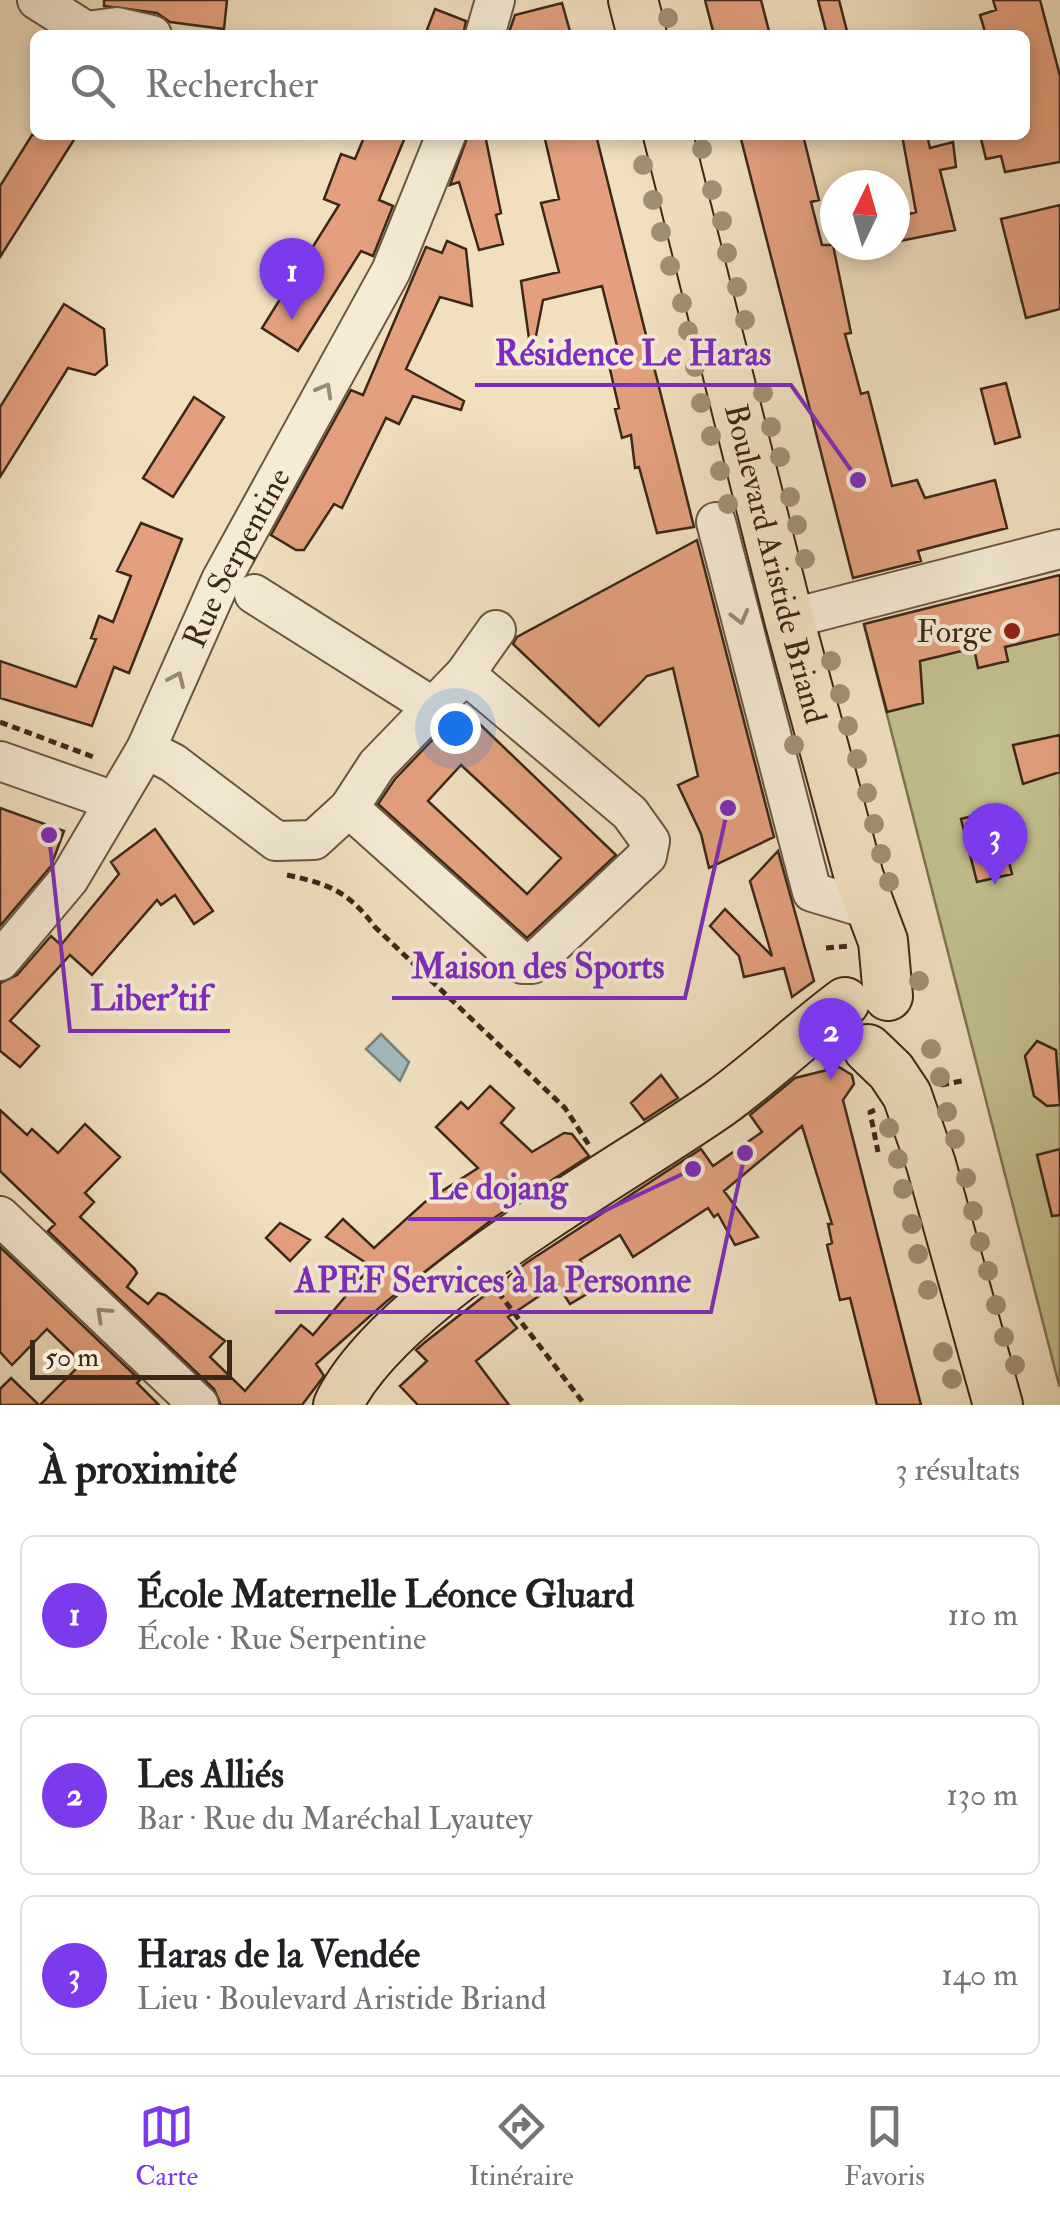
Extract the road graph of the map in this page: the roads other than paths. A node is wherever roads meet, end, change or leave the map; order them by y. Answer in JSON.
{"nodes":[{"id":1,"x":37,"y":0,"type":"edge"},
{"id":2,"x":495,"y":0,"type":"edge"},
{"id":3,"x":633,"y":0,"type":"edge"},
{"id":4,"x":84,"y":30,"type":"edge"},
{"id":5,"x":94,"y":30,"type":"edge"},
{"id":6,"x":130,"y":30,"type":"edge"},
{"id":7,"x":487,"y":30,"type":"edge"},
{"id":8,"x":641,"y":30,"type":"edge"},
{"id":9,"x":444,"y":140,"type":"edge"},
{"id":10,"x":669,"y":140,"type":"edge"},
{"id":11,"x":716,"y":522,"type":"dead end"},
{"id":12,"x":1060,"y":549,"type":"edge"},
{"id":13,"x":254,"y":594,"type":"dead end"},
{"id":14,"x":789,"y":619,"type":"junction"},
{"id":15,"x":496,"y":630,"type":"dead end"},
{"id":16,"x":465,"y":674,"type":"junction"},
{"id":17,"x":433,"y":707,"type":"junction"},
{"id":18,"x":146,"y":749,"type":"junction"},
{"id":19,"x":0,"y":761,"type":"edge"},
{"id":20,"x":114,"y":802,"type":"junction"},
{"id":21,"x":350,"y":808,"type":"junction"},
{"id":22,"x":860,"y":892,"type":"junction"},
{"id":23,"x":0,"y":961,"type":"edge"},
{"id":24,"x":869,"y":1018,"type":"junction"},
{"id":25,"x":0,"y":1216,"type":"edge"},
{"id":26,"x":199,"y":1405,"type":"edge"},
{"id":27,"x":338,"y":1405,"type":"edge"},
{"id":28,"x":998,"y":1405,"type":"edge"}],
"edges":[{"from":1,"to":4,"type":"street"},
{"from":2,"to":7,"type":"street"},
{"from":3,"to":8,"type":"main road"},
{"from":5,"to":6,"type":"street"},
{"from":18,"to":9,"type":"street","name":"Rue Serpentine","one_way":true},
{"from":10,"to":14,"type":"main road","name":"Boulevard Aristide Briand"},
{"from":11,"to":22,"type":"street","one_way":true},
{"from":12,"to":14,"type":"street"},
{"from":13,"to":17,"type":"street"},
{"from":14,"to":22,"type":"main road","name":"Boulevard Aristide Briand"},
{"from":15,"to":16,"type":"street"},
{"from":16,"to":17,"type":"street"},
{"from":16,"to":21,"type":"street"},
{"from":17,"to":21,"type":"street"},
{"from":18,"to":20,"type":"street","name":"Rue Serpentine"},
{"from":18,"to":21,"type":"street"},
{"from":19,"to":20,"type":"street"},
{"from":20,"to":23,"type":"street","name":"Rue Serpentine"},
{"from":22,"to":24,"type":"main road","name":"Boulevard Aristide Briand"},
{"from":24,"to":27,"type":"main road"},
{"from":24,"to":28,"type":"main road","name":"Boulevard Aristide Briand"},
{"from":26,"to":25,"type":"street","one_way":true}]}
